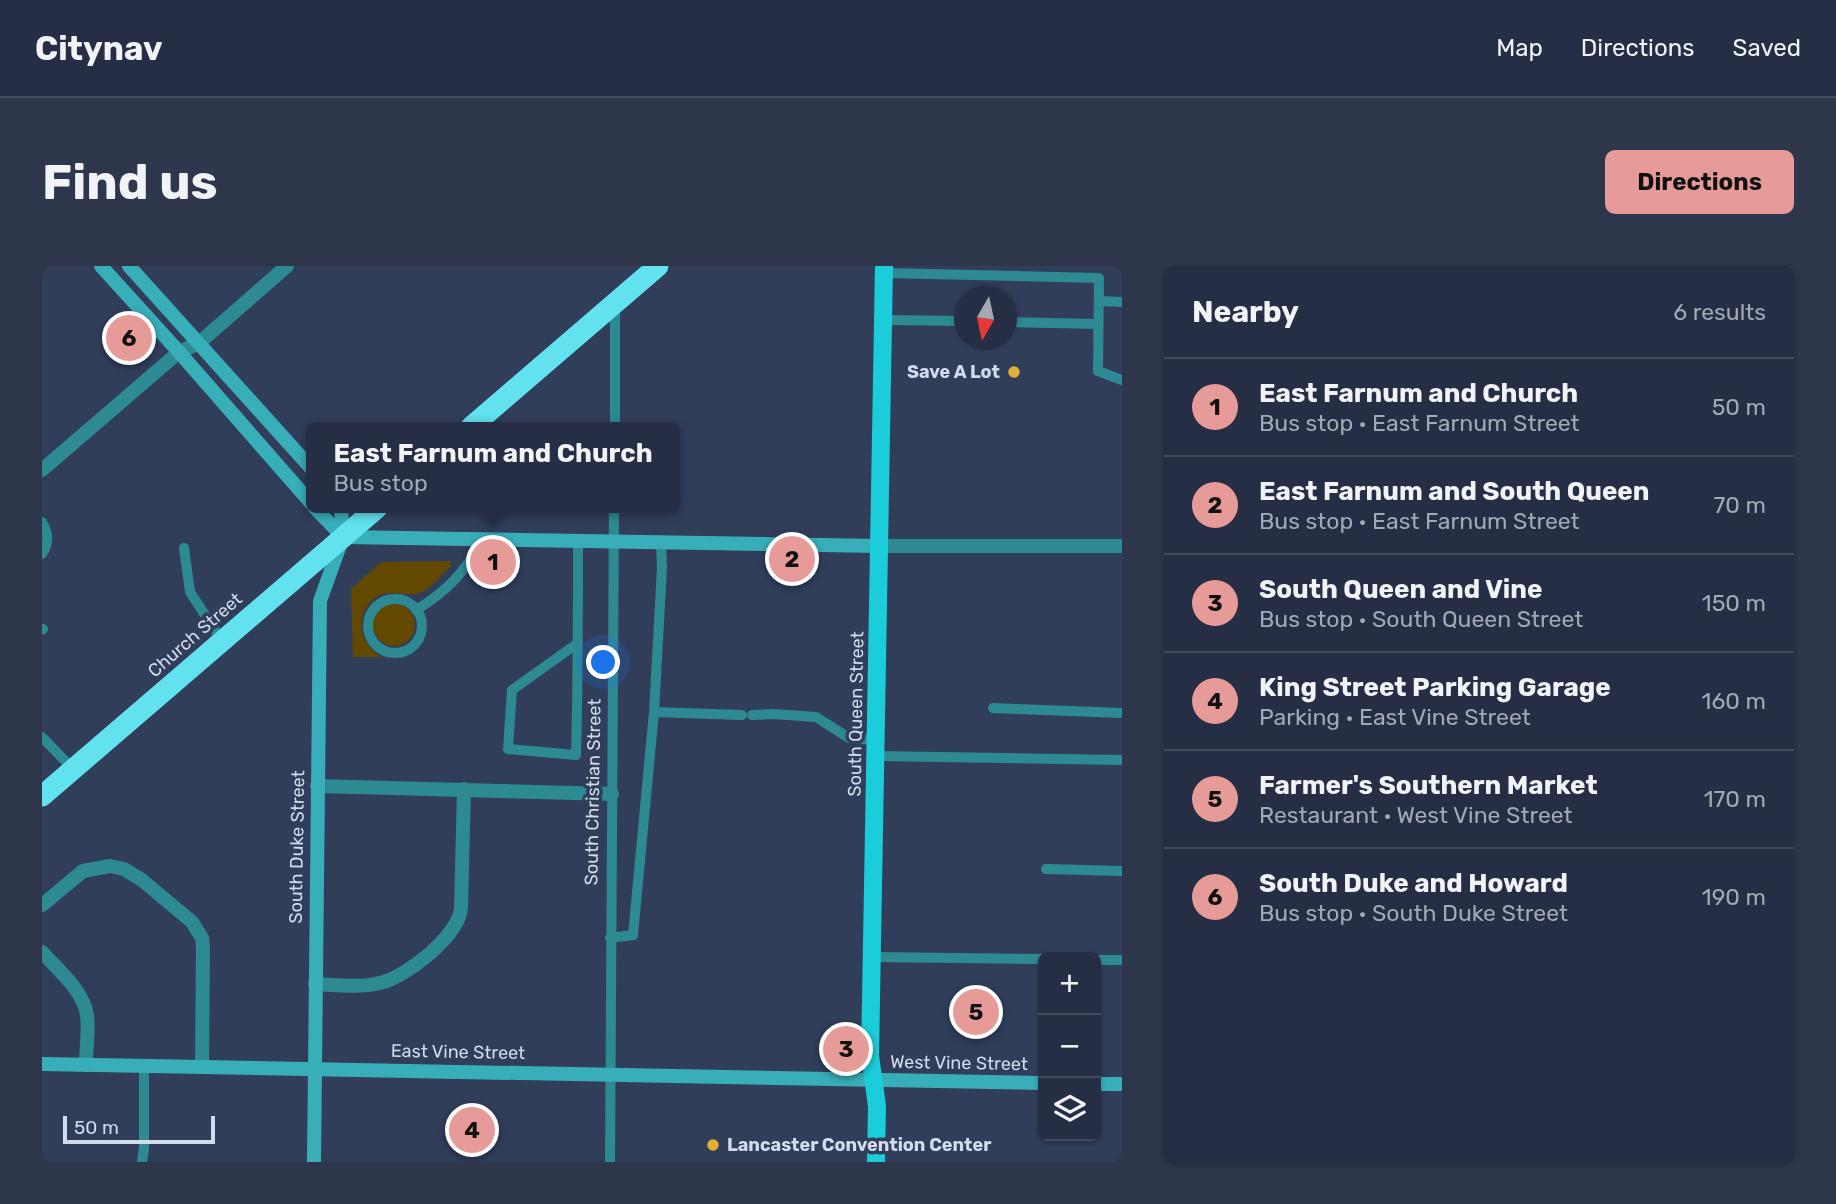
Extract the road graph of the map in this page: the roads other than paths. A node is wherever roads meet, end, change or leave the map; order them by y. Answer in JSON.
{"nodes":[{"id":1,"x":101,"y":266,"type":"edge"},
{"id":2,"x":129,"y":266,"type":"edge"},
{"id":3,"x":287,"y":266,"type":"edge"},
{"id":4,"x":651,"y":268,"type":"edge"},
{"id":5,"x":884,"y":269,"type":"edge"},
{"id":6,"x":1099,"y":301,"type":"junction"},
{"id":7,"x":1122,"y":302,"type":"edge"},
{"id":8,"x":615,"y":304,"type":"junction"},
{"id":9,"x":884,"y":320,"type":"junction"},
{"id":10,"x":954,"y":321,"type":"edge"},
{"id":11,"x":1017,"y":322,"type":"edge"},
{"id":12,"x":1098,"y":324,"type":"junction"},
{"id":13,"x":199,"y":342,"type":"junction"},
{"id":14,"x":179,"y":352,"type":"junction"},
{"id":15,"x":1122,"y":380,"type":"edge"},
{"id":16,"x":477,"y":422,"type":"edge"},
{"id":17,"x":615,"y":422,"type":"edge"},
{"id":18,"x":306,"y":462,"type":"edge"},
{"id":19,"x":42,"y":470,"type":"edge"},
{"id":20,"x":306,"y":497,"type":"edge"},
{"id":21,"x":320,"y":513,"type":"edge"},
{"id":22,"x":341,"y":513,"type":"edge"},
{"id":23,"x":371,"y":513,"type":"edge"},
{"id":24,"x":614,"y":513,"type":"edge"},
{"id":25,"x":42,"y":522,"type":"edge"},
{"id":26,"x":343,"y":537,"type":"junction"},
{"id":27,"x":484,"y":540,"type":"junction"},
{"id":28,"x":578,"y":541,"type":"junction"},
{"id":29,"x":614,"y":542,"type":"junction"},
{"id":30,"x":662,"y":543,"type":"junction"},
{"id":31,"x":879,"y":546,"type":"junction"},
{"id":32,"x":1122,"y":546,"type":"edge"},
{"id":33,"x":184,"y":548,"type":"dead end"},
{"id":34,"x":42,"y":554,"type":"edge"},
{"id":35,"x":416,"y":610,"type":"junction"},
{"id":36,"x":222,"y":641,"type":"junction"},
{"id":37,"x":578,"y":643,"type":"junction"},
{"id":38,"x":993,"y":708,"type":"dead end"},
{"id":39,"x":654,"y":712,"type":"junction"},
{"id":40,"x":1122,"y":713,"type":"edge"},
{"id":41,"x":42,"y":737,"type":"edge"},
{"id":42,"x":876,"y":748,"type":"junction"},
{"id":43,"x":1122,"y":760,"type":"edge"},
{"id":44,"x":73,"y":769,"type":"junction"},
{"id":45,"x":317,"y":786,"type":"junction"},
{"id":46,"x":464,"y":789,"type":"junction"},
{"id":47,"x":612,"y":794,"type":"junction"},
{"id":48,"x":42,"y":796,"type":"edge"},
{"id":49,"x":1046,"y":869,"type":"dead end"},
{"id":50,"x":1122,"y":871,"type":"edge"},
{"id":51,"x":42,"y":905,"type":"edge"},
{"id":52,"x":610,"y":938,"type":"junction"},
{"id":53,"x":42,"y":952,"type":"edge"},
{"id":54,"x":872,"y":957,"type":"junction"},
{"id":55,"x":1038,"y":959,"type":"edge"},
{"id":56,"x":1101,"y":960,"type":"edge"},
{"id":57,"x":1122,"y":960,"type":"edge"},
{"id":58,"x":315,"y":984,"type":"junction"},
{"id":59,"x":42,"y":1064,"type":"edge"},
{"id":60,"x":86,"y":1065,"type":"junction"},
{"id":61,"x":144,"y":1066,"type":"junction"},
{"id":62,"x":202,"y":1066,"type":"junction"},
{"id":63,"x":314,"y":1069,"type":"junction"},
{"id":64,"x":611,"y":1076,"type":"junction"},
{"id":65,"x":874,"y":1081,"type":"junction"},
{"id":66,"x":1038,"y":1083,"type":"edge"},
{"id":67,"x":1101,"y":1084,"type":"edge"},
{"id":68,"x":1122,"y":1084,"type":"edge"},
{"id":69,"x":142,"y":1162,"type":"edge"},
{"id":70,"x":314,"y":1162,"type":"edge"},
{"id":71,"x":610,"y":1162,"type":"edge"},
{"id":72,"x":876,"y":1162,"type":"edge"}],
"edges":[{"from":1,"to":14,"type":"street"},
{"from":2,"to":13,"type":"street"},
{"from":3,"to":13,"type":"street"},
{"from":4,"to":8,"type":"highway"},
{"from":5,"to":6,"type":"lane"},
{"from":5,"to":9,"type":"main road","name":"South Queen Street"},
{"from":6,"to":7,"type":"lane"},
{"from":6,"to":12,"type":"lane"},
{"from":8,"to":16,"type":"highway"},
{"from":8,"to":17,"type":"lane"},
{"from":9,"to":10,"type":"lane"},
{"from":9,"to":31,"type":"main road","name":"South Queen Street"},
{"from":11,"to":12,"type":"lane"},
{"from":12,"to":15,"type":"lane"},
{"from":13,"to":14,"type":"street"},
{"from":13,"to":18,"type":"street"},
{"from":14,"to":19,"type":"street"},
{"from":14,"to":20,"type":"street"},
{"from":21,"to":26,"type":"street"},
{"from":22,"to":26,"type":"street","name":"South Duke Street"},
{"from":23,"to":26,"type":"highway","name":"Church Street"},
{"from":24,"to":29,"type":"lane","name":"South Christian Street"},
{"from":25,"to":34,"type":"lane"},
{"from":26,"to":27,"type":"street"},
{"from":26,"to":36,"type":"highway","name":"Church Street"},
{"from":26,"to":45,"type":"street","name":"South Duke Street"},
{"from":27,"to":28,"type":"street"},
{"from":27,"to":35,"type":"lane"},
{"from":28,"to":29,"type":"street"},
{"from":28,"to":37,"type":"lane"},
{"from":29,"to":30,"type":"street"},
{"from":29,"to":47,"type":"lane","name":"South Christian Street"},
{"from":30,"to":31,"type":"street"},
{"from":30,"to":39,"type":"lane"},
{"from":31,"to":32,"type":"street"},
{"from":31,"to":42,"type":"main road","name":"South Queen Street"},
{"from":33,"to":36,"type":"lane"},
{"from":35,"to":35,"type":"lane"},
{"from":36,"to":44,"type":"highway","name":"Church Street"},
{"from":37,"to":37,"type":"lane"},
{"from":38,"to":40,"type":"lane"},
{"from":39,"to":42,"type":"lane"},
{"from":39,"to":52,"type":"lane"},
{"from":41,"to":44,"type":"lane"},
{"from":42,"to":43,"type":"lane"},
{"from":42,"to":54,"type":"main road","name":"South Queen Street"},
{"from":44,"to":48,"type":"highway","name":"Church Street"},
{"from":45,"to":46,"type":"street"},
{"from":45,"to":58,"type":"street","name":"South Duke Street"},
{"from":46,"to":47,"type":"street"},
{"from":46,"to":58,"type":"street"},
{"from":47,"to":52,"type":"lane","name":"South Christian Street"},
{"from":49,"to":50,"type":"lane"},
{"from":51,"to":62,"type":"street"},
{"from":52,"to":64,"type":"lane","name":"South Christian Street"},
{"from":53,"to":60,"type":"street"},
{"from":54,"to":55,"type":"lane"},
{"from":54,"to":65,"type":"main road","name":"South Queen Street"},
{"from":56,"to":57,"type":"lane"},
{"from":58,"to":63,"type":"street","name":"South Duke Street"},
{"from":59,"to":60,"type":"street","name":"East Vine Street"},
{"from":60,"to":61,"type":"street","name":"East Vine Street"},
{"from":61,"to":62,"type":"street","name":"East Vine Street"},
{"from":61,"to":69,"type":"lane"},
{"from":62,"to":63,"type":"street","name":"East Vine Street"},
{"from":63,"to":64,"type":"street","name":"East Vine Street"},
{"from":63,"to":70,"type":"street","name":"South Duke Street"},
{"from":64,"to":65,"type":"street","name":"East Vine Street"},
{"from":64,"to":71,"type":"lane","name":"South Christian Street"},
{"from":65,"to":66,"type":"street","name":"West Vine Street"},
{"from":65,"to":72,"type":"main road","name":"South Queen Street"},
{"from":67,"to":68,"type":"street"}]}
